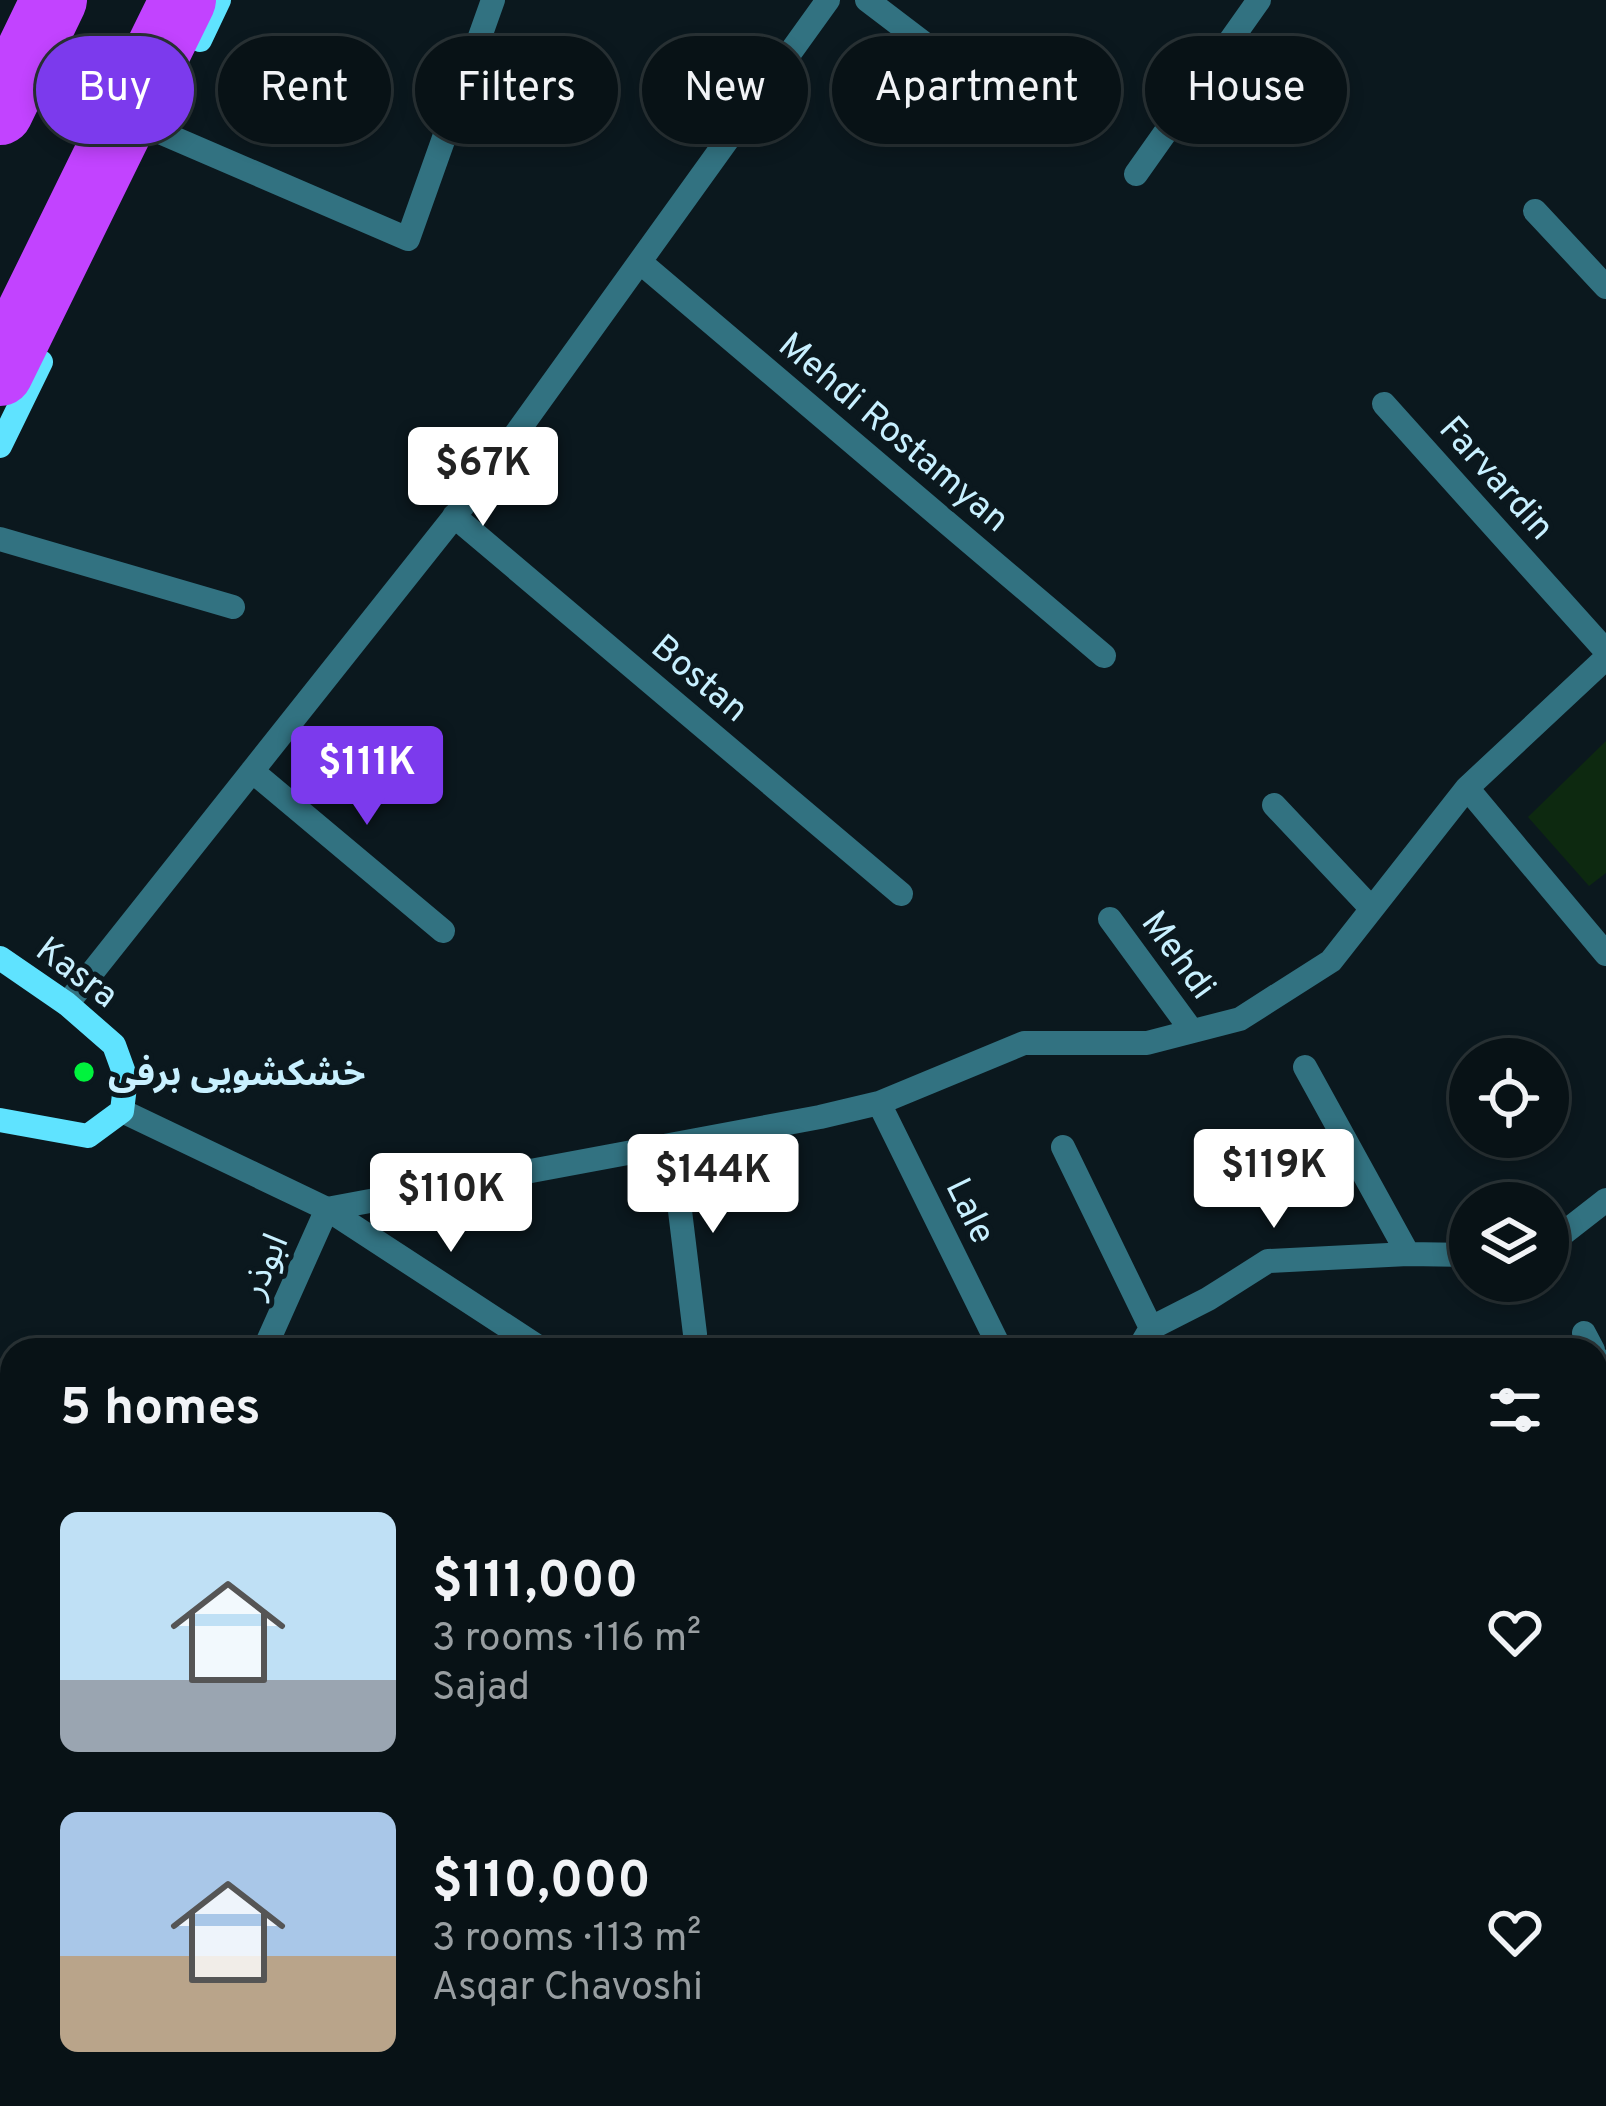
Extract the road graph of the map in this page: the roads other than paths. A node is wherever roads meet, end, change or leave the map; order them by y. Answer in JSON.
{"nodes":[{"id":1,"x":54,"y":0,"type":"edge"},
{"id":2,"x":137,"y":0,"type":"edge"},
{"id":3,"x":219,"y":0,"type":"edge"},
{"id":4,"x":494,"y":0,"type":"edge"},
{"id":5,"x":828,"y":0,"type":"edge"},
{"id":6,"x":867,"y":0,"type":"edge"},
{"id":7,"x":1259,"y":0,"type":"edge"},
{"id":8,"x":188,"y":28,"type":"edge"},
{"id":9,"x":914,"y":36,"type":"edge"},
{"id":10,"x":0,"y":112,"type":"edge"},
{"id":11,"x":188,"y":144,"type":"edge"},
{"id":12,"x":1136,"y":174,"type":"dead end"},
{"id":13,"x":1535,"y":212,"type":"dead end"},
{"id":14,"x":640,"y":262,"type":"junction"},
{"id":15,"x":0,"y":280,"type":"edge"},
{"id":16,"x":1606,"y":286,"type":"edge"},
{"id":17,"x":25,"y":359,"type":"edge"},
{"id":18,"x":1384,"y":404,"type":"dead end"},
{"id":19,"x":0,"y":446,"type":"edge"},
{"id":20,"x":454,"y":516,"type":"junction"},
{"id":21,"x":0,"y":539,"type":"edge"},
{"id":22,"x":233,"y":608,"type":"dead end"},
{"id":23,"x":1606,"y":655,"type":"edge"},
{"id":24,"x":1104,"y":656,"type":"dead end"},
{"id":25,"x":252,"y":771,"type":"junction"},
{"id":26,"x":1467,"y":788,"type":"junction"},
{"id":27,"x":1274,"y":806,"type":"dead end"},
{"id":28,"x":901,"y":893,"type":"dead end"},
{"id":29,"x":1372,"y":909,"type":"junction"},
{"id":30,"x":1110,"y":919,"type":"dead end"},
{"id":31,"x":443,"y":931,"type":"dead end"},
{"id":32,"x":1606,"y":954,"type":"edge"},
{"id":33,"x":0,"y":958,"type":"edge"},
{"id":34,"x":67,"y":1004,"type":"junction"},
{"id":35,"x":1192,"y":1031,"type":"junction"},
{"id":36,"x":1305,"y":1067,"type":"dead end"},
{"id":37,"x":879,"y":1103,"type":"junction"},
{"id":38,"x":122,"y":1111,"type":"junction"},
{"id":39,"x":0,"y":1120,"type":"edge"},
{"id":40,"x":672,"y":1145,"type":"junction"},
{"id":41,"x":1063,"y":1147,"type":"dead end"},
{"id":42,"x":1606,"y":1200,"type":"edge"},
{"id":43,"x":327,"y":1209,"type":"junction"},
{"id":44,"x":1569,"y":1228,"type":"edge"},
{"id":45,"x":1408,"y":1254,"type":"junction"},
{"id":46,"x":1449,"y":1255,"type":"edge"},
{"id":47,"x":695,"y":1334,"type":"dead end"},
{"id":48,"x":269,"y":1338,"type":"edge"},
{"id":49,"x":525,"y":1338,"type":"edge"},
{"id":50,"x":995,"y":1338,"type":"edge"},
{"id":51,"x":1144,"y":1338,"type":"edge"},
{"id":52,"x":1146,"y":1338,"type":"edge"}],
"edges":[{"from":1,"to":10,"type":"highway"},
{"from":2,"to":15,"type":"highway"},
{"from":3,"to":8,"type":"street"},
{"from":4,"to":11,"type":"street"},
{"from":5,"to":14,"type":"street"},
{"from":6,"to":9,"type":"street"},
{"from":7,"to":12,"type":"street"},
{"from":8,"to":17,"type":"highway"},
{"from":13,"to":16,"type":"street"},
{"from":14,"to":20,"type":"street"},
{"from":14,"to":24,"type":"street","name":"Mehdi Rostamyan"},
{"from":17,"to":19,"type":"street"},
{"from":18,"to":23,"type":"street","name":"Farvardin"},
{"from":20,"to":25,"type":"street"},
{"from":20,"to":28,"type":"street","name":"Bostan"},
{"from":21,"to":22,"type":"street"},
{"from":23,"to":26,"type":"street"},
{"from":25,"to":31,"type":"street"},
{"from":25,"to":34,"type":"street"},
{"from":26,"to":29,"type":"street"},
{"from":26,"to":32,"type":"street"},
{"from":27,"to":29,"type":"street"},
{"from":29,"to":35,"type":"street"},
{"from":30,"to":35,"type":"street","name":"Mehdi"},
{"from":33,"to":34,"type":"street","name":"Kasra"},
{"from":34,"to":38,"type":"street","name":"Kasra"},
{"from":35,"to":37,"type":"street"},
{"from":36,"to":45,"type":"street"},
{"from":37,"to":40,"type":"street"},
{"from":37,"to":50,"type":"street","name":"Lale"},
{"from":38,"to":39,"type":"street"},
{"from":38,"to":43,"type":"street"},
{"from":40,"to":43,"type":"street"},
{"from":40,"to":47,"type":"street"},
{"from":41,"to":51,"type":"street"},
{"from":42,"to":44,"type":"street"},
{"from":43,"to":48,"type":"street","name":"ابوذر"},
{"from":43,"to":49,"type":"street"},
{"from":45,"to":46,"type":"street"},
{"from":45,"to":52,"type":"street"}]}
